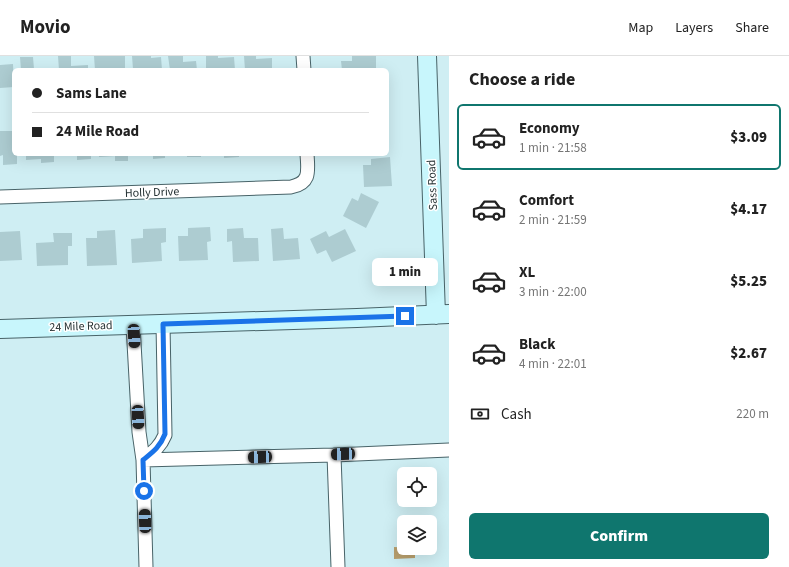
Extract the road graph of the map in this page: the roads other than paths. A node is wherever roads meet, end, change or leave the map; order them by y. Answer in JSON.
{"nodes":[{"id":1,"x":303,"y":56,"type":"edge"},
{"id":2,"x":428,"y":56,"type":"edge"},
{"id":3,"x":304,"y":68,"type":"edge"},
{"id":4,"x":308,"y":156,"type":"edge"},
{"id":5,"x":0,"y":196,"type":"edge"},
{"id":6,"x":443,"y":314,"type":"edge"},
{"id":7,"x":163,"y":324,"type":"junction"},
{"id":8,"x":133,"y":325,"type":"junction"},
{"id":9,"x":0,"y":329,"type":"edge"},
{"id":10,"x":449,"y":450,"type":"edge"},
{"id":11,"x":334,"y":455,"type":"junction"},
{"id":12,"x":143,"y":460,"type":"junction"},
{"id":13,"x":146,"y":567,"type":"edge"},
{"id":14,"x":338,"y":567,"type":"edge"}],
"edges":[{"from":1,"to":3,"type":"street"},
{"from":2,"to":6,"type":"street","name":"Sass Road"},
{"from":4,"to":5,"type":"street","name":"Holly Drive"},
{"from":6,"to":7,"type":"street","name":"24 Mile Road"},
{"from":7,"to":8,"type":"street","name":"24 Mile Road"},
{"from":7,"to":12,"type":"street"},
{"from":8,"to":9,"type":"street","name":"24 Mile Road"},
{"from":8,"to":12,"type":"street"},
{"from":10,"to":11,"type":"street"},
{"from":11,"to":12,"type":"street"},
{"from":11,"to":14,"type":"street"},
{"from":12,"to":13,"type":"street"}]}
